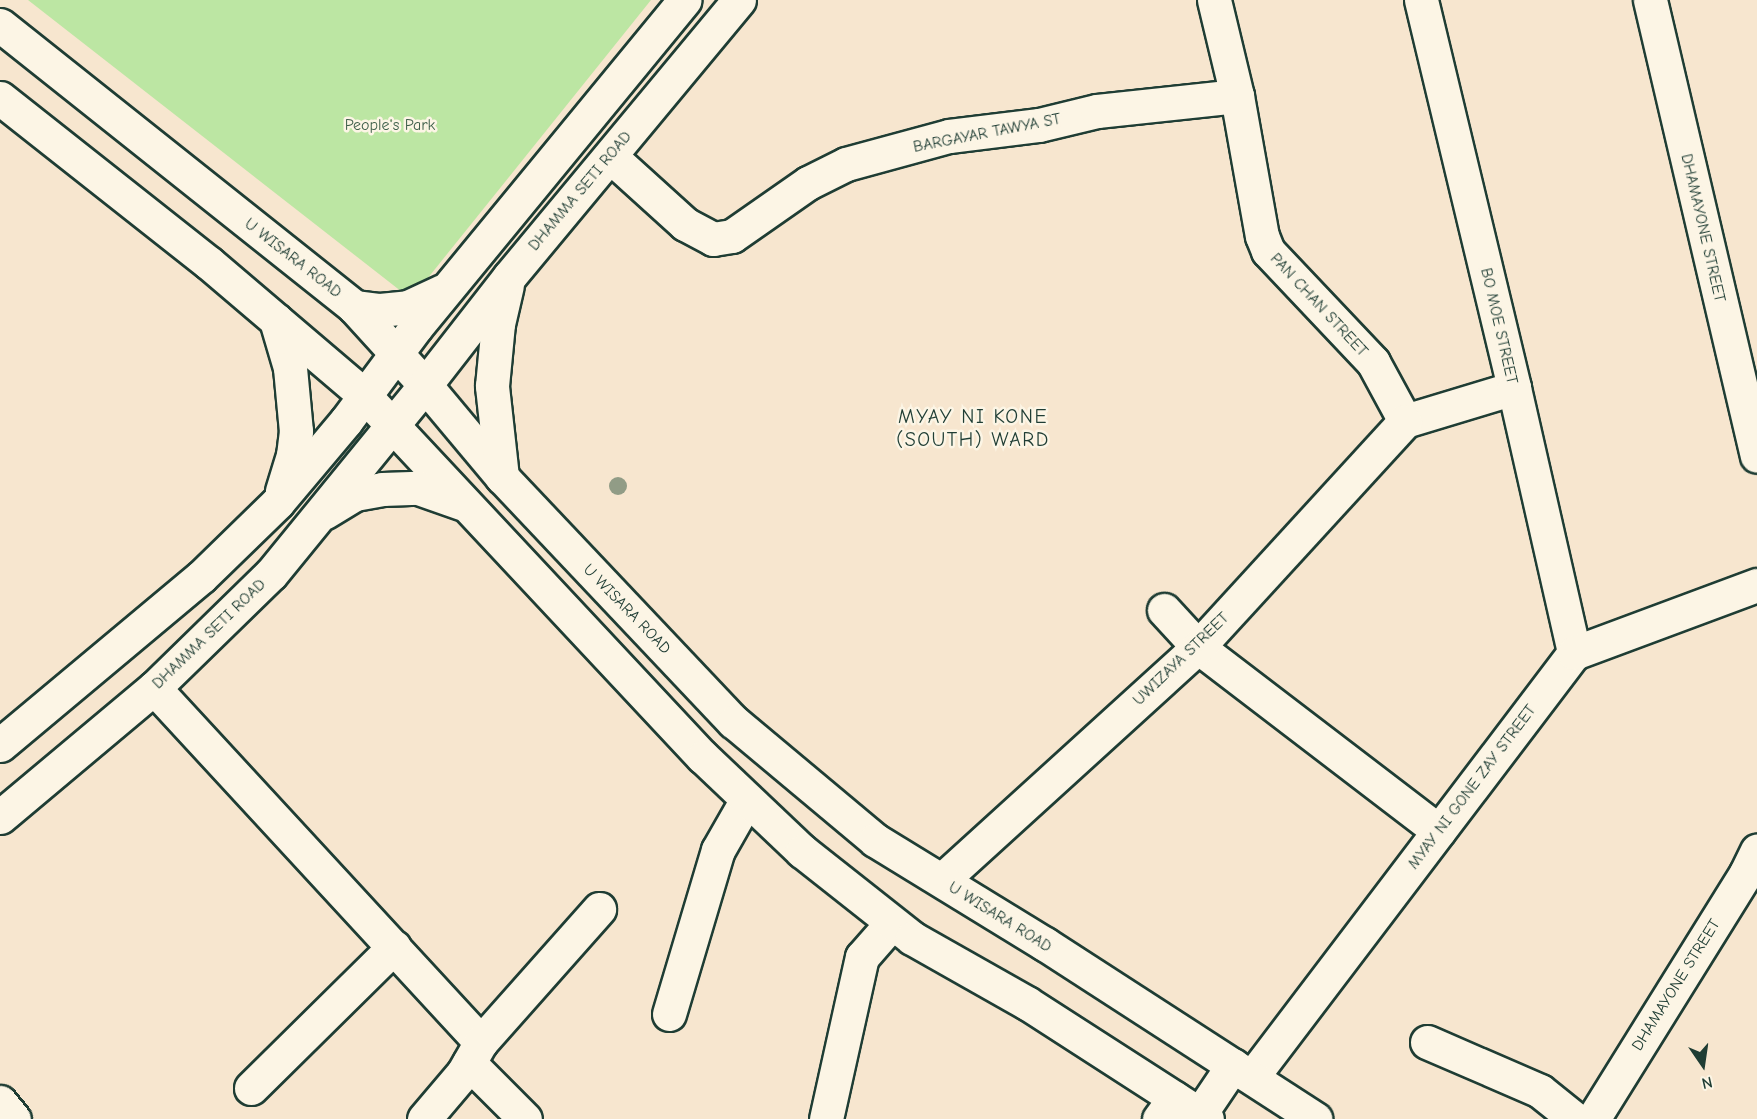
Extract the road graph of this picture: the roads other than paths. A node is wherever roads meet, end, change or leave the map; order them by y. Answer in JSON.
{"nodes":[{"id":1,"x":686,"y":0,"type":"edge"},
{"id":2,"x":739,"y":0,"type":"edge"},
{"id":3,"x":1214,"y":0,"type":"edge"},
{"id":4,"x":1421,"y":0,"type":"edge"},
{"id":5,"x":1650,"y":0,"type":"edge"},
{"id":6,"x":0,"y":25,"type":"edge"},
{"id":7,"x":1238,"y":96,"type":"junction"},
{"id":8,"x":0,"y":98,"type":"edge"},
{"id":9,"x":610,"y":156,"type":"junction"},
{"id":10,"x":509,"y":277,"type":"junction"},
{"id":11,"x":452,"y":286,"type":"junction"},
{"id":12,"x":354,"y":307,"type":"junction"},
{"id":13,"x":276,"y":320,"type":"junction"},
{"id":14,"x":396,"y":354,"type":"junction"},
{"id":15,"x":425,"y":385,"type":"junction"},
{"id":16,"x":1514,"y":388,"type":"junction"},
{"id":17,"x":364,"y":395,"type":"junction"},
{"id":18,"x":1405,"y":421,"type":"junction"},
{"id":19,"x":392,"y":426,"type":"junction"},
{"id":20,"x":1757,"y":456,"type":"edge"},
{"id":21,"x":502,"y":477,"type":"junction"},
{"id":22,"x":278,"y":502,"type":"junction"},
{"id":23,"x":468,"y":506,"type":"junction"},
{"id":24,"x":313,"y":519,"type":"junction"},
{"id":25,"x":1757,"y":585,"type":"edge"},
{"id":26,"x":1164,"y":610,"type":"dead end"},
{"id":27,"x":1198,"y":647,"type":"junction"},
{"id":28,"x":1574,"y":653,"type":"junction"},
{"id":29,"x":154,"y":688,"type":"junction"},
{"id":30,"x":0,"y":745,"type":"edge"},
{"id":31,"x":746,"y":801,"type":"junction"},
{"id":32,"x":0,"y":817,"type":"edge"},
{"id":33,"x":1439,"y":831,"type":"junction"},
{"id":34,"x":1757,"y":850,"type":"edge"},
{"id":35,"x":942,"y":880,"type":"junction"},
{"id":36,"x":599,"y":909,"type":"dead end"},
{"id":37,"x":891,"y":924,"type":"junction"},
{"id":38,"x":394,"y":947,"type":"junction"},
{"id":39,"x":669,"y":1014,"type":"dead end"},
{"id":40,"x":1427,"y":1042,"type":"dead end"},
{"id":41,"x":475,"y":1052,"type":"junction"},
{"id":42,"x":1242,"y":1071,"type":"junction"},
{"id":43,"x":251,"y":1088,"type":"dead end"},
{"id":44,"x":0,"y":1102,"type":"edge"},
{"id":45,"x":1185,"y":1113,"type":"edge"},
{"id":46,"x":14,"y":1119,"type":"edge"},
{"id":47,"x":424,"y":1119,"type":"edge"},
{"id":48,"x":525,"y":1119,"type":"edge"},
{"id":49,"x":826,"y":1119,"type":"edge"},
{"id":50,"x":1315,"y":1119,"type":"edge"},
{"id":51,"x":1575,"y":1119,"type":"edge"},
{"id":52,"x":1593,"y":1119,"type":"edge"}],
"edges":[{"from":1,"to":11,"type":"main road"},
{"from":2,"to":9,"type":"main road","name":"DHAMMA SETI ROAD"},
{"from":3,"to":7,"type":"main road","name":"PAN CHAN STREET"},
{"from":4,"to":16,"type":"main road","name":"BO MOE STREET"},
{"from":5,"to":20,"type":"main road","name":"DHAMAYONE STREET"},
{"from":6,"to":12,"type":"main road","name":"U WISARA ROAD"},
{"from":7,"to":9,"type":"main road","name":"BARGAYAR TAWYA ST"},
{"from":7,"to":18,"type":"main road","name":"PAN CHAN STREET"},
{"from":8,"to":13,"type":"main road"},
{"from":9,"to":10,"type":"main road","name":"DHAMMA SETI ROAD"},
{"from":10,"to":15,"type":"main road","name":"DHAMMA SETI ROAD"},
{"from":10,"to":21,"type":"main road"},
{"from":11,"to":12,"type":"main road"},
{"from":11,"to":14,"type":"main road"},
{"from":12,"to":14,"type":"main road","name":"U WISARA ROAD"},
{"from":13,"to":17,"type":"main road"},
{"from":13,"to":22,"type":"main road"},
{"from":14,"to":15,"type":"main road","name":"U WISARA ROAD"},
{"from":14,"to":17,"type":"main road"},
{"from":15,"to":19,"type":"main road","name":"DHAMMA SETI ROAD"},
{"from":15,"to":21,"type":"main road","name":"U WISARA ROAD"},
{"from":16,"to":18,"type":"main road"},
{"from":16,"to":28,"type":"main road","name":"BO MOE STREET"},
{"from":17,"to":19,"type":"main road"},
{"from":17,"to":22,"type":"main road"},
{"from":18,"to":27,"type":"main road","name":"UWIZAYA STREET"},
{"from":19,"to":23,"type":"main road"},
{"from":19,"to":24,"type":"main road","name":"DHAMMA SETI ROAD"},
{"from":21,"to":35,"type":"main road","name":"U WISARA ROAD"},
{"from":22,"to":30,"type":"main road"},
{"from":23,"to":24,"type":"main road"},
{"from":23,"to":31,"type":"main road"},
{"from":24,"to":29,"type":"main road","name":"DHAMMA SETI ROAD"},
{"from":25,"to":28,"type":"main road"},
{"from":26,"to":27,"type":"main road"},
{"from":27,"to":33,"type":"main road"},
{"from":27,"to":35,"type":"main road","name":"UWIZAYA STREET"},
{"from":28,"to":33,"type":"main road","name":"MYAY NI GONE ZAY STREET"},
{"from":29,"to":32,"type":"main road","name":"DHAMMA SETI ROAD"},
{"from":29,"to":38,"type":"main road"},
{"from":31,"to":37,"type":"main road"},
{"from":31,"to":39,"type":"main road"},
{"from":33,"to":42,"type":"main road","name":"MYAY NI GONE ZAY STREET"},
{"from":34,"to":52,"type":"main road","name":"DHAMAYONE STREET"},
{"from":35,"to":42,"type":"main road","name":"U WISARA ROAD"},
{"from":36,"to":41,"type":"main road"},
{"from":37,"to":45,"type":"main road"},
{"from":37,"to":49,"type":"main road"},
{"from":38,"to":41,"type":"main road"},
{"from":38,"to":43,"type":"main road"},
{"from":40,"to":51,"type":"main road"},
{"from":41,"to":47,"type":"main road"},
{"from":41,"to":48,"type":"main road"},
{"from":42,"to":45,"type":"main road","name":"MYAY NI GONE ZAY STREET"},
{"from":42,"to":50,"type":"main road","name":"U WISARA ROAD"},
{"from":44,"to":46,"type":"main road"}]}
